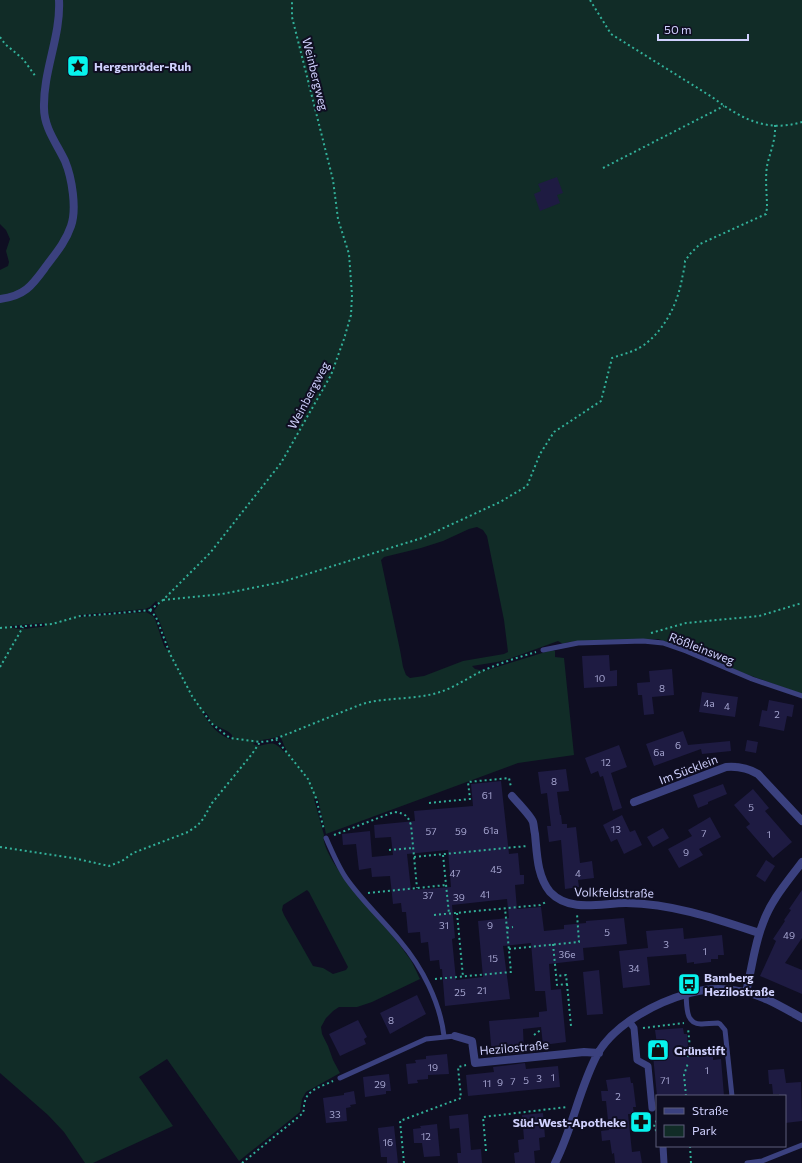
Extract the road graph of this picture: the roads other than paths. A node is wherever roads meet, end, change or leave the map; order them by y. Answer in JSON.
{"nodes":[{"id":1,"x":59,"y":0,"type":"edge"},
{"id":2,"x":0,"y":299,"type":"edge"},
{"id":3,"x":543,"y":650,"type":"road end"},
{"id":4,"x":802,"y":696,"type":"edge"},
{"id":5,"x":512,"y":796,"type":"dead end"},
{"id":6,"x":634,"y":802,"type":"dead end"},
{"id":7,"x":802,"y":821,"type":"edge"},
{"id":8,"x":326,"y":838,"type":"road end"},
{"id":9,"x":802,"y":862,"type":"edge"},
{"id":10,"x":759,"y":933,"type":"junction"},
{"id":11,"x":746,"y":992,"type":"junction"},
{"id":12,"x":686,"y":994,"type":"junction"},
{"id":13,"x":802,"y":1018,"type":"edge"},
{"id":14,"x":631,"y":1025,"type":"junction"},
{"id":15,"x":444,"y":1036,"type":"junction"},
{"id":16,"x":455,"y":1036,"type":"joint"},
{"id":17,"x":599,"y":1053,"type":"junction"},
{"id":18,"x":340,"y":1078,"type":"road end"},
{"id":19,"x":732,"y":1095,"type":"edge"},
{"id":20,"x":652,"y":1108,"type":"dead end"},
{"id":21,"x":802,"y":1145,"type":"edge"},
{"id":22,"x":663,"y":1147,"type":"edge"},
{"id":23,"x":555,"y":1163,"type":"edge"},
{"id":24,"x":664,"y":1163,"type":"edge"},
{"id":25,"x":748,"y":1163,"type":"edge"}],
"edges":[{"from":1,"to":2,"type":"street"},
{"from":3,"to":4,"type":"lane","name":"Rößleinsweg"},
{"from":5,"to":10,"type":"street","name":"Volkfeldstraße"},
{"from":6,"to":7,"type":"street","name":"Im Sücklein"},
{"from":8,"to":15,"type":"lane"},
{"from":9,"to":10,"type":"street"},
{"from":10,"to":11,"type":"street"},
{"from":11,"to":12,"type":"street"},
{"from":11,"to":13,"type":"street"},
{"from":12,"to":14,"type":"street"},
{"from":12,"to":19,"type":"lane"},
{"from":14,"to":17,"type":"street"},
{"from":14,"to":20,"type":"street"},
{"from":15,"to":16,"type":"lane","name":"Hezilostraße"},
{"from":15,"to":18,"type":"lane","name":"Hezilostraße"},
{"from":16,"to":17,"type":"street","name":"Hezilostraße"},
{"from":17,"to":23,"type":"street"},
{"from":21,"to":25,"type":"lane"},
{"from":22,"to":24,"type":"street"}]}
